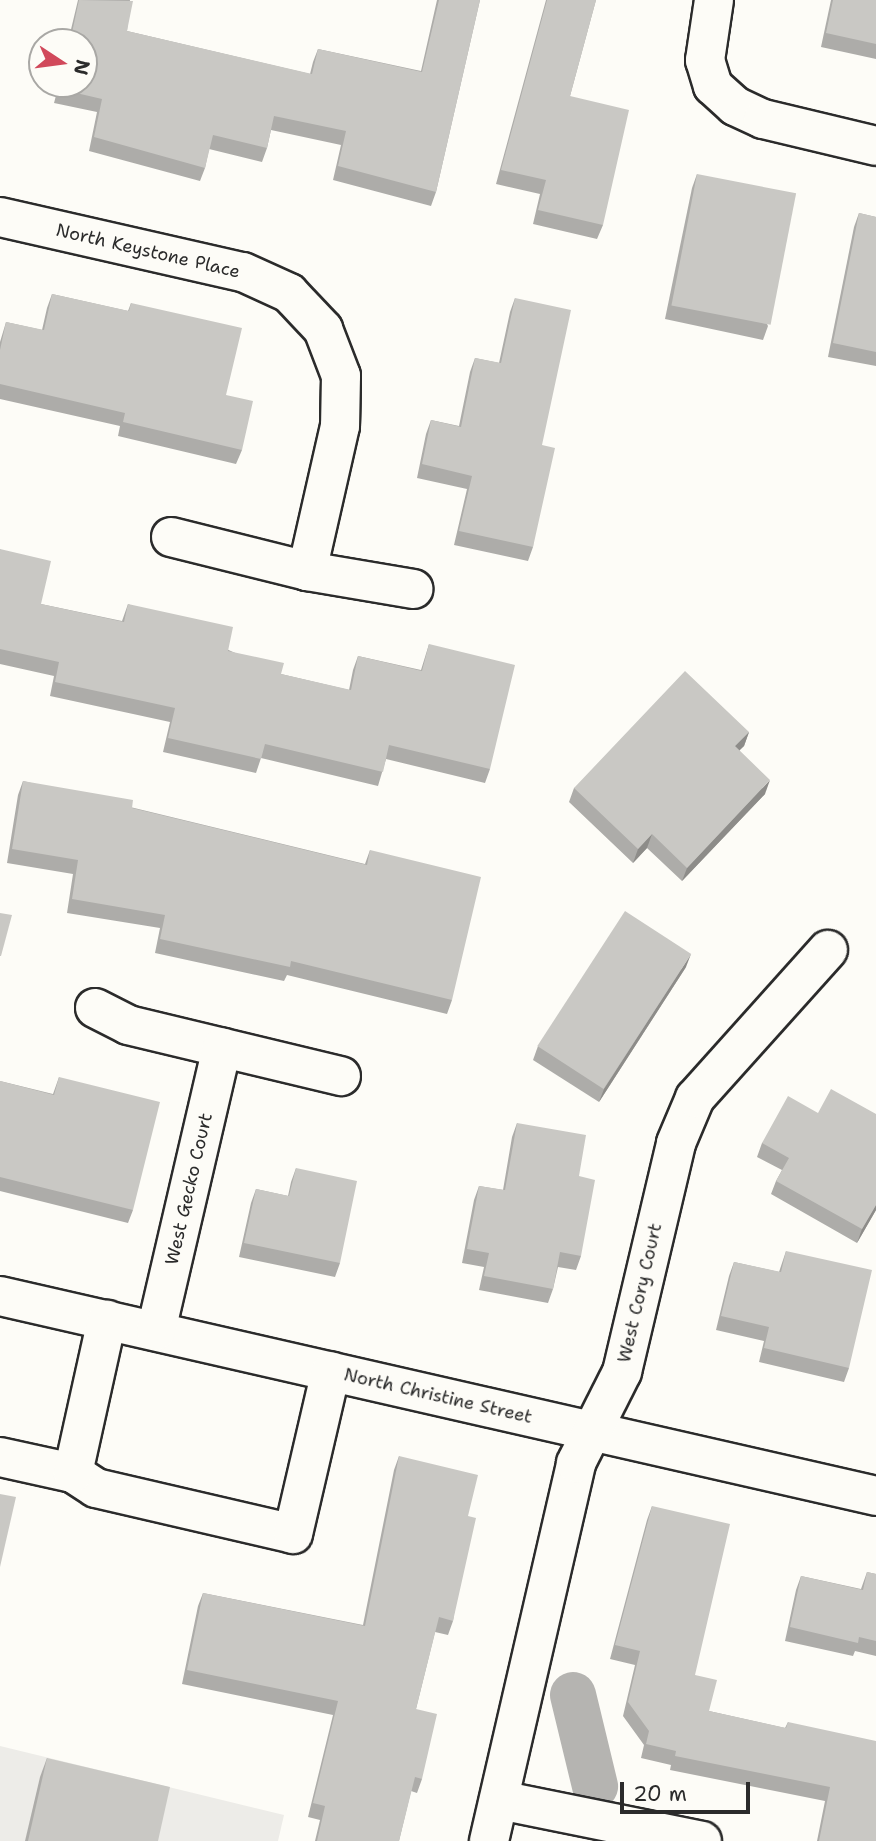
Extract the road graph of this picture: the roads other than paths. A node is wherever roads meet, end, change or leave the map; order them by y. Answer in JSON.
{"nodes":[{"id":1,"x":714,"y":0,"type":"edge"},
{"id":2,"x":876,"y":146,"type":"edge"},
{"id":3,"x":0,"y":217,"type":"edge"},
{"id":4,"x":171,"y":537,"type":"dead end"},
{"id":5,"x":307,"y":571,"type":"junction"},
{"id":6,"x":413,"y":589,"type":"dead end"},
{"id":7,"x":828,"y":950,"type":"dead end"},
{"id":8,"x":95,"y":1007,"type":"dead end"},
{"id":9,"x":222,"y":1048,"type":"junction"},
{"id":10,"x":341,"y":1076,"type":"dead end"},
{"id":11,"x":0,"y":1296,"type":"edge"},
{"id":12,"x":107,"y":1320,"type":"junction"},
{"id":13,"x":156,"y":1331,"type":"junction"},
{"id":14,"x":331,"y":1371,"type":"junction"},
{"id":15,"x":592,"y":1432,"type":"junction"},
{"id":16,"x":0,"y":1457,"type":"edge"},
{"id":17,"x":73,"y":1473,"type":"junction"},
{"id":18,"x":876,"y":1496,"type":"edge"},
{"id":19,"x":499,"y":1800,"type":"junction"},
{"id":20,"x":489,"y":1841,"type":"edge"},
{"id":21,"x":702,"y":1841,"type":"edge"}],
"edges":[{"from":1,"to":2,"type":"street"},
{"from":3,"to":5,"type":"street","name":"North Keystone Place"},
{"from":4,"to":5,"type":"street"},
{"from":5,"to":6,"type":"street"},
{"from":7,"to":15,"type":"street","name":"West Cory Court"},
{"from":8,"to":9,"type":"street"},
{"from":9,"to":10,"type":"street"},
{"from":9,"to":13,"type":"street","name":"West Gecko Court"},
{"from":11,"to":12,"type":"street","name":"North Christine Street"},
{"from":12,"to":13,"type":"street","name":"North Christine Street"},
{"from":12,"to":17,"type":"street"},
{"from":13,"to":14,"type":"street","name":"North Christine Street"},
{"from":14,"to":15,"type":"street","name":"North Christine Street"},
{"from":14,"to":17,"type":"street"},
{"from":15,"to":18,"type":"street","name":"North Christine Street"},
{"from":15,"to":19,"type":"street","name":"West Cory Court"},
{"from":16,"to":17,"type":"street"},
{"from":19,"to":20,"type":"street","name":"West Cory Court"},
{"from":19,"to":21,"type":"street"}]}
